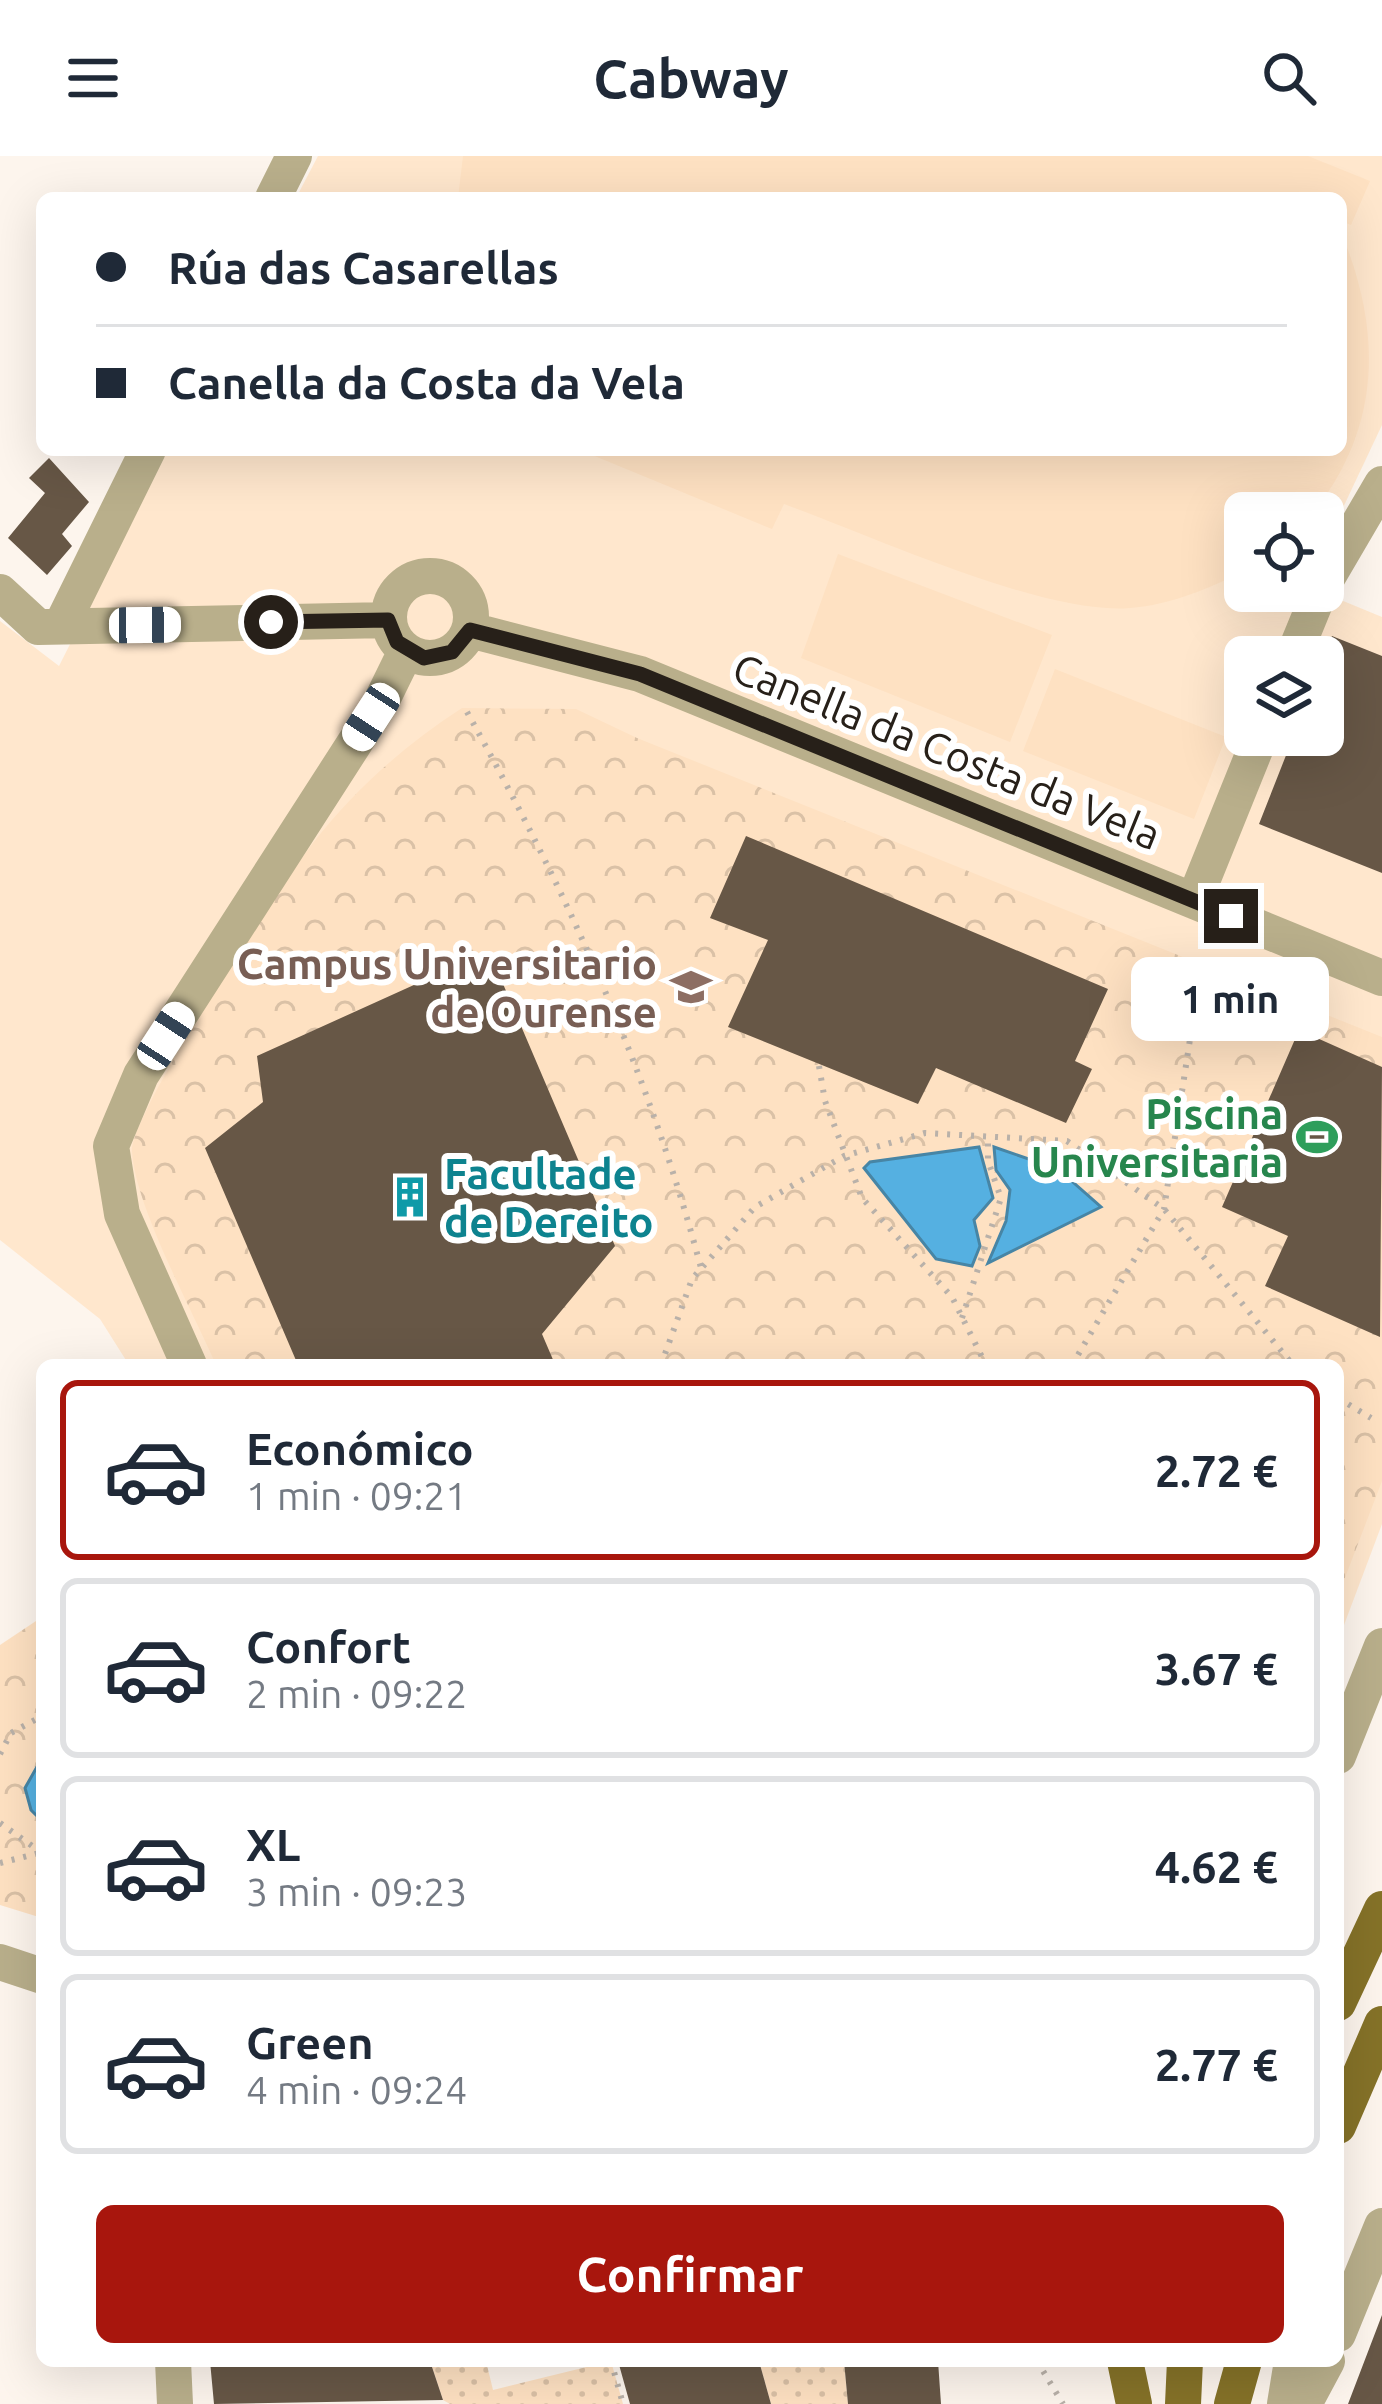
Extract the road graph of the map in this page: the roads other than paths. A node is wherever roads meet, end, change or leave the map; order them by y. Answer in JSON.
{"nodes":[{"id":1,"x":294,"y":156,"type":"edge"},
{"id":2,"x":276,"y":192,"type":"edge"},
{"id":3,"x":145,"y":456,"type":"edge"},
{"id":4,"x":1382,"y":484,"type":"edge"},
{"id":5,"x":1344,"y":550,"type":"edge"},
{"id":6,"x":0,"y":592,"type":"edge"},
{"id":7,"x":61,"y":626,"type":"junction"},
{"id":8,"x":470,"y":630,"type":"junction"},
{"id":9,"x":397,"y":635,"type":"junction"},
{"id":10,"x":1253,"y":756,"type":"edge"},
{"id":11,"x":1193,"y":901,"type":"junction"},
{"id":12,"x":1382,"y":978,"type":"edge"},
{"id":13,"x":186,"y":1359,"type":"edge"},
{"id":14,"x":1382,"y":1646,"type":"edge"},
{"id":15,"x":1344,"y":1741,"type":"edge"},
{"id":16,"x":1382,"y":1909,"type":"edge"},
{"id":17,"x":0,"y":1962,"type":"edge"},
{"id":18,"x":36,"y":1974,"type":"edge"},
{"id":19,"x":1344,"y":1990,"type":"edge"},
{"id":20,"x":1382,"y":2024,"type":"edge"},
{"id":21,"x":1382,"y":2077,"type":"edge"},
{"id":22,"x":1344,"y":2113,"type":"edge"},
{"id":23,"x":1382,"y":2226,"type":"edge"},
{"id":24,"x":1344,"y":2319,"type":"edge"},
{"id":25,"x":173,"y":2367,"type":"edge"},
{"id":26,"x":1126,"y":2367,"type":"edge"},
{"id":27,"x":1185,"y":2367,"type":"edge"},
{"id":28,"x":1242,"y":2367,"type":"edge"},
{"id":29,"x":1291,"y":2367,"type":"edge"},
{"id":30,"x":1324,"y":2367,"type":"edge"},
{"id":31,"x":175,"y":2404,"type":"edge"},
{"id":32,"x":1134,"y":2404,"type":"edge"},
{"id":33,"x":1183,"y":2404,"type":"edge"},
{"id":34,"x":1232,"y":2404,"type":"edge"},
{"id":35,"x":1285,"y":2404,"type":"edge"},
{"id":36,"x":1304,"y":2404,"type":"edge"}],
"edges":[{"from":1,"to":2,"type":"street"},
{"from":3,"to":7,"type":"street"},
{"from":4,"to":5,"type":"street"},
{"from":6,"to":7,"type":"street"},
{"from":7,"to":9,"type":"street"},
{"from":8,"to":9,"type":"street"},
{"from":8,"to":9,"type":"street"},
{"from":8,"to":11,"type":"street","name":"Canella da Costa da Vela"},
{"from":9,"to":13,"type":"street"},
{"from":10,"to":11,"type":"street"},
{"from":11,"to":12,"type":"street","name":"Canella da Costa da Vela"},
{"from":14,"to":15,"type":"street"},
{"from":16,"to":19,"type":"main road"},
{"from":17,"to":18,"type":"street"},
{"from":20,"to":22,"type":"main road"},
{"from":21,"to":22,"type":"street"},
{"from":23,"to":24,"type":"street"},
{"from":25,"to":31,"type":"street"},
{"from":26,"to":32,"type":"main road"},
{"from":27,"to":33,"type":"main road"},
{"from":28,"to":34,"type":"main road"},
{"from":29,"to":35,"type":"street"},
{"from":30,"to":36,"type":"street"}]}
